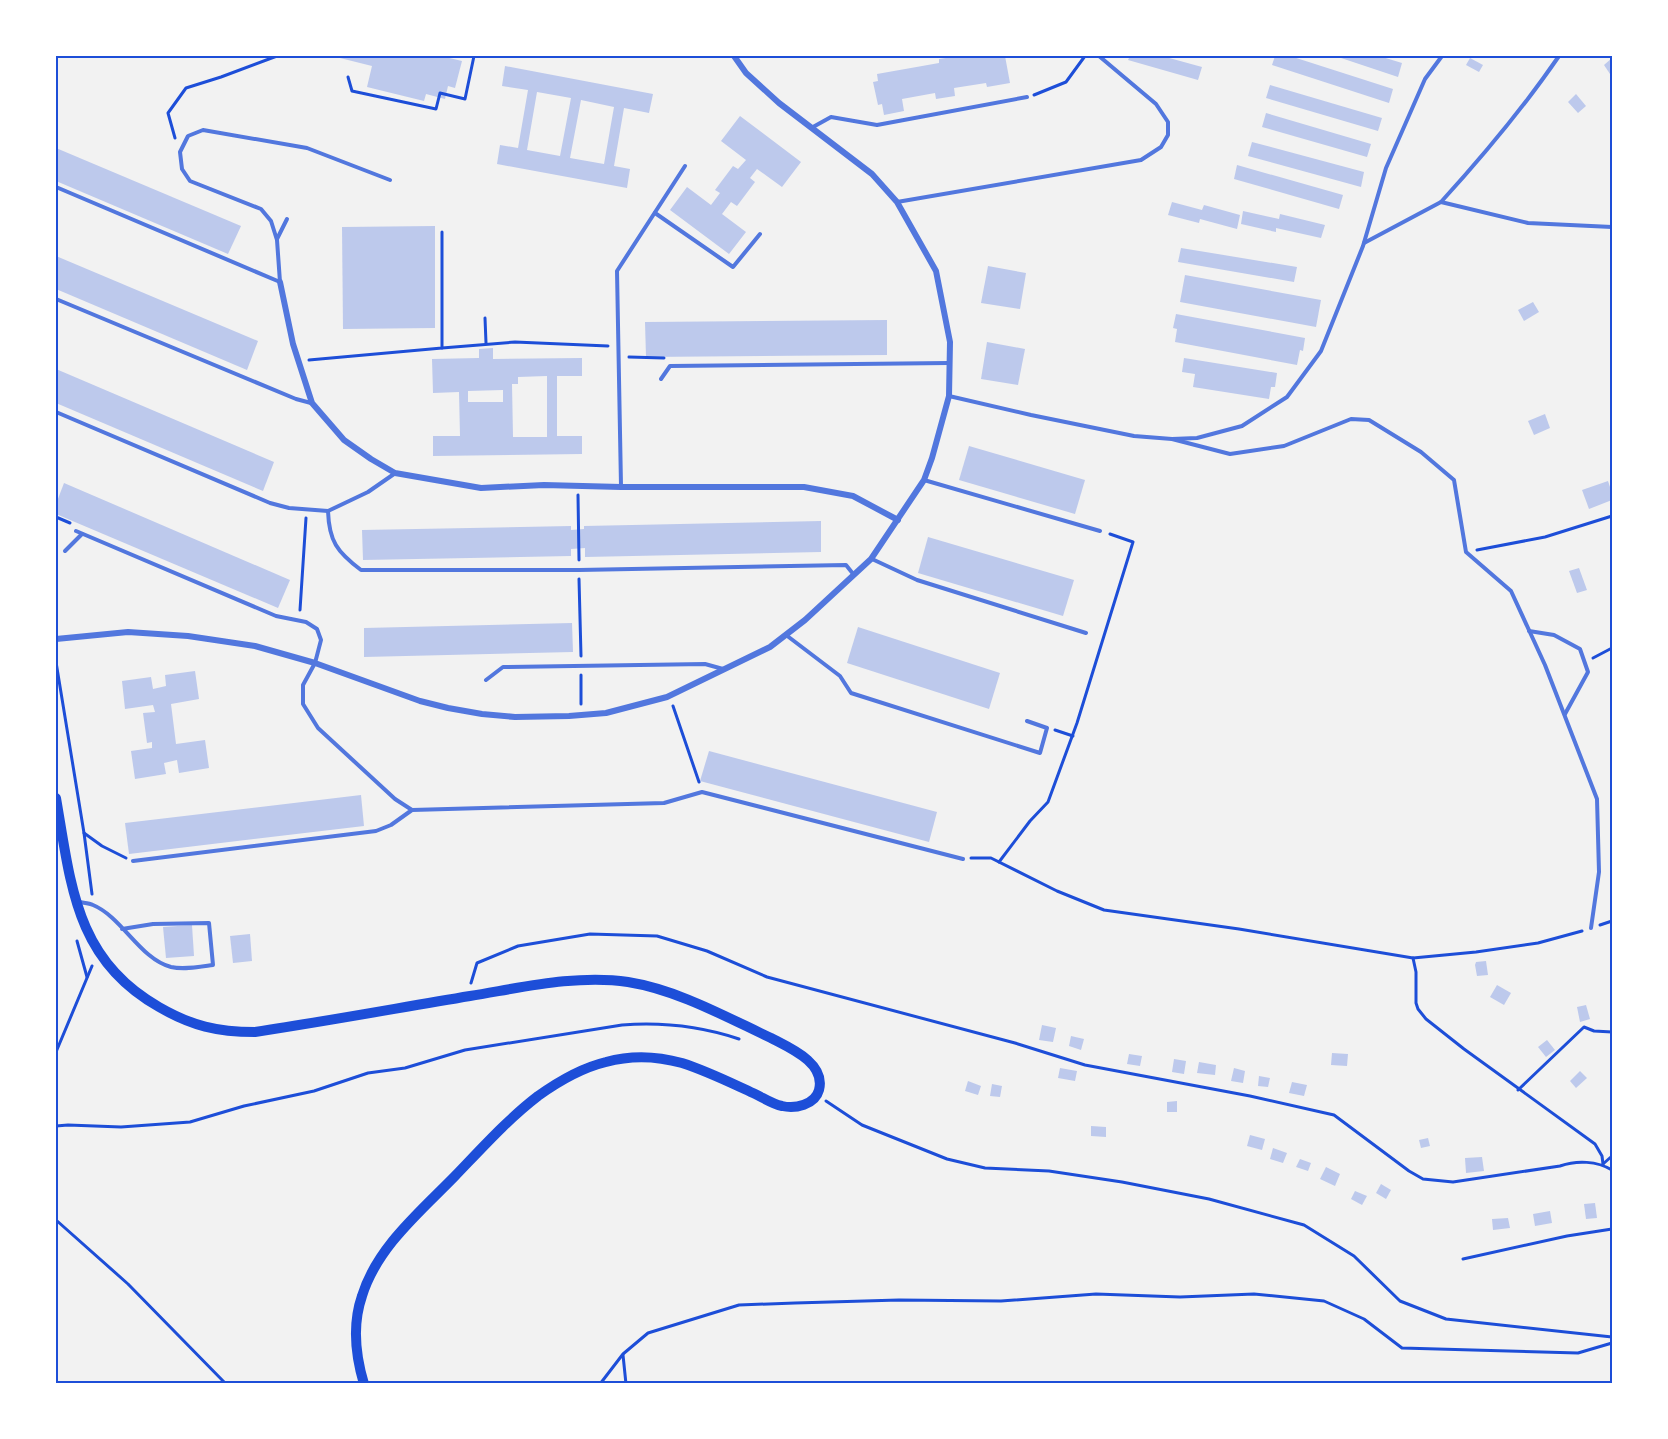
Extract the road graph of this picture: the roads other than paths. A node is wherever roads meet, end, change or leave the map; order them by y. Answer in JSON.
{"nodes":[{"id":1,"x":734,"y":56,"type":"edge"},
{"id":2,"x":1100,"y":56,"type":"edge"},
{"id":3,"x":1442,"y":56,"type":"edge"},
{"id":4,"x":1559,"y":56,"type":"edge"},
{"id":5,"x":1027,"y":97,"type":"road end"},
{"id":6,"x":813,"y":127,"type":"junction"},
{"id":7,"x":685,"y":166,"type":"dead end"},
{"id":8,"x":390,"y":180,"type":"dead end"},
{"id":9,"x":56,"y":187,"type":"edge"},
{"id":10,"x":897,"y":202,"type":"junction"},
{"id":11,"x":1441,"y":202,"type":"junction"},
{"id":12,"x":655,"y":213,"type":"junction"},
{"id":13,"x":287,"y":219,"type":"dead end"},
{"id":14,"x":1612,"y":227,"type":"edge"},
{"id":15,"x":760,"y":234,"type":"dead end"},
{"id":16,"x":277,"y":240,"type":"junction"},
{"id":17,"x":1363,"y":244,"type":"junction"},
{"id":18,"x":280,"y":282,"type":"junction"},
{"id":19,"x":56,"y":299,"type":"edge"},
{"id":20,"x":950,"y":363,"type":"junction"},
{"id":21,"x":661,"y":379,"type":"dead end"},
{"id":22,"x":949,"y":396,"type":"junction"},
{"id":23,"x":312,"y":403,"type":"junction"},
{"id":24,"x":56,"y":412,"type":"edge"},
{"id":25,"x":1172,"y":439,"type":"junction"},
{"id":26,"x":395,"y":473,"type":"junction"},
{"id":27,"x":924,"y":480,"type":"junction"},
{"id":28,"x":621,"y":487,"type":"junction"},
{"id":29,"x":328,"y":511,"type":"junction"},
{"id":30,"x":898,"y":520,"type":"junction"},
{"id":31,"x":76,"y":531,"type":"road end"},
{"id":32,"x":1100,"y":531,"type":"road end"},
{"id":33,"x":82,"y":534,"type":"junction"},
{"id":34,"x":65,"y":551,"type":"dead end"},
{"id":35,"x":871,"y":559,"type":"junction"},
{"id":36,"x":855,"y":576,"type":"junction"},
{"id":37,"x":1529,"y":631,"type":"junction"},
{"id":38,"x":1086,"y":633,"type":"dead end"},
{"id":39,"x":786,"y":636,"type":"junction"},
{"id":40,"x":56,"y":639,"type":"edge"},
{"id":41,"x":315,"y":663,"type":"junction"},
{"id":42,"x":727,"y":670,"type":"junction"},
{"id":43,"x":486,"y":680,"type":"dead end"},
{"id":44,"x":1565,"y":715,"type":"junction"},
{"id":45,"x":1027,"y":721,"type":"dead end"},
{"id":46,"x":56,"y":798,"type":"edge"},
{"id":47,"x":412,"y":810,"type":"junction"},
{"id":48,"x":963,"y":859,"type":"road end"},
{"id":49,"x":133,"y":861,"type":"road end"},
{"id":50,"x":76,"y":901,"type":"junction"},
{"id":51,"x":1591,"y":928,"type":"road end"},
{"id":52,"x":122,"y":929,"type":"junction"},
{"id":53,"x":364,"y":1383,"type":"edge"}],
"edges":[{"from":1,"to":6,"type":"street"},
{"from":2,"to":10,"type":"lane"},
{"from":3,"to":17,"type":"lane"},
{"from":4,"to":11,"type":"lane"},
{"from":5,"to":6,"type":"lane"},
{"from":6,"to":10,"type":"street"},
{"from":7,"to":12,"type":"lane"},
{"from":8,"to":16,"type":"lane"},
{"from":9,"to":18,"type":"lane"},
{"from":10,"to":20,"type":"street"},
{"from":11,"to":14,"type":"lane"},
{"from":11,"to":17,"type":"lane"},
{"from":12,"to":15,"type":"lane"},
{"from":12,"to":28,"type":"lane"},
{"from":13,"to":16,"type":"lane"},
{"from":16,"to":18,"type":"lane"},
{"from":17,"to":25,"type":"lane"},
{"from":18,"to":23,"type":"street"},
{"from":19,"to":23,"type":"lane"},
{"from":20,"to":21,"type":"lane"},
{"from":20,"to":22,"type":"street"},
{"from":22,"to":25,"type":"lane"},
{"from":22,"to":27,"type":"street"},
{"from":23,"to":26,"type":"street"},
{"from":24,"to":29,"type":"lane"},
{"from":25,"to":37,"type":"lane"},
{"from":26,"to":28,"type":"street"},
{"from":26,"to":29,"type":"lane"},
{"from":27,"to":30,"type":"street"},
{"from":27,"to":32,"type":"lane"},
{"from":28,"to":30,"type":"street"},
{"from":29,"to":36,"type":"lane"},
{"from":30,"to":35,"type":"street"},
{"from":31,"to":33,"type":"lane"},
{"from":33,"to":34,"type":"lane"},
{"from":33,"to":41,"type":"lane"},
{"from":35,"to":36,"type":"street"},
{"from":35,"to":38,"type":"lane"},
{"from":36,"to":39,"type":"street"},
{"from":37,"to":44,"type":"lane"},
{"from":37,"to":44,"type":"lane"},
{"from":39,"to":42,"type":"street"},
{"from":39,"to":45,"type":"lane"},
{"from":40,"to":41,"type":"street"},
{"from":41,"to":42,"type":"street"},
{"from":41,"to":47,"type":"lane"},
{"from":42,"to":43,"type":"lane"},
{"from":44,"to":51,"type":"lane"},
{"from":46,"to":50,"type":"main road"},
{"from":47,"to":48,"type":"lane"},
{"from":47,"to":49,"type":"lane"},
{"from":50,"to":52,"type":"lane"},
{"from":50,"to":53,"type":"main road"},
{"from":52,"to":52,"type":"lane"}]}
